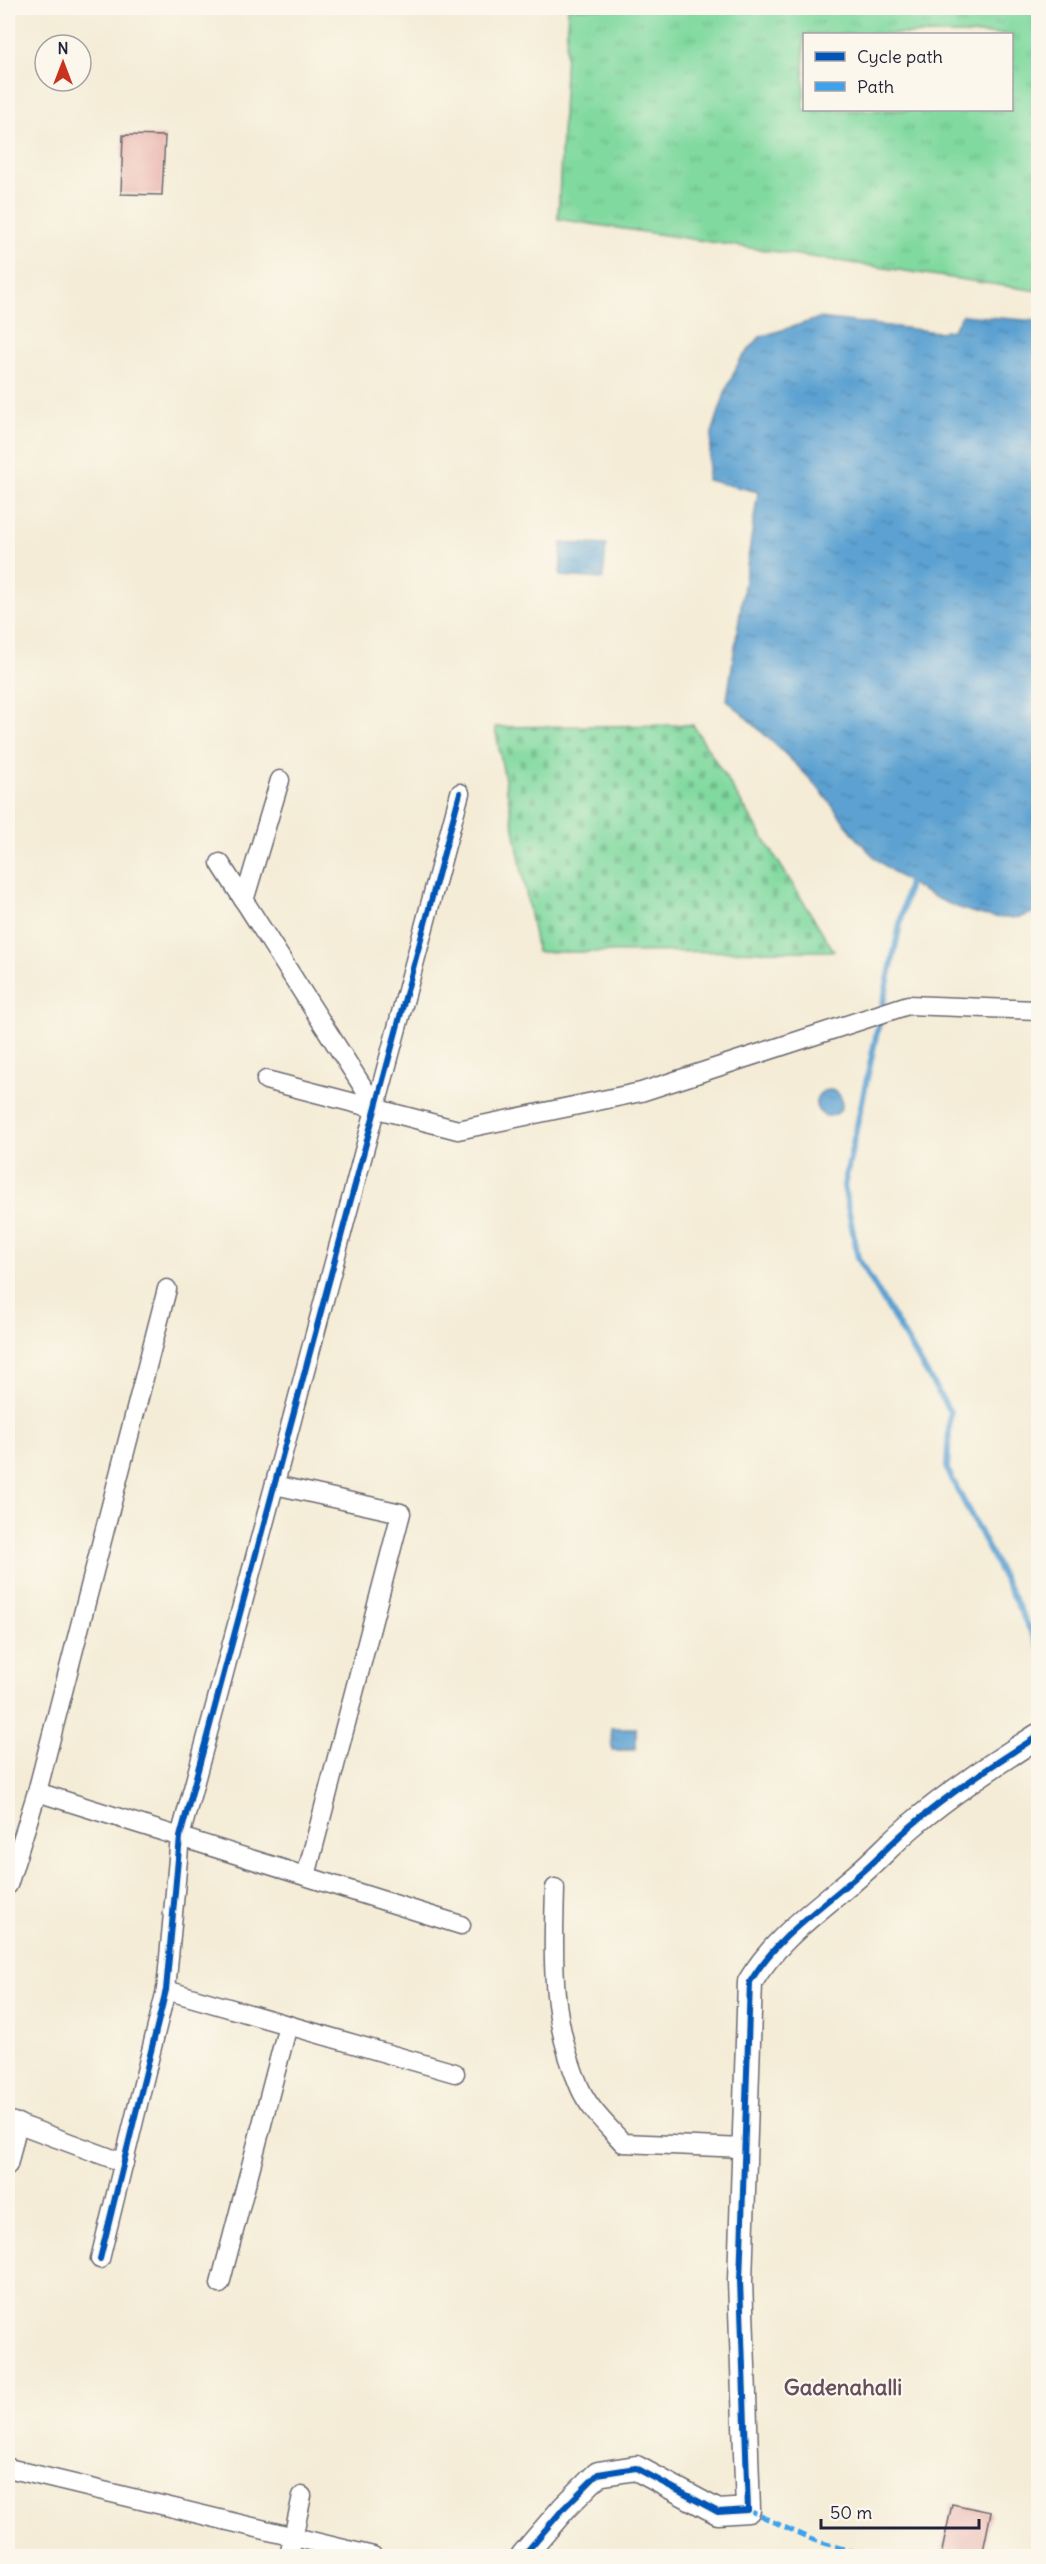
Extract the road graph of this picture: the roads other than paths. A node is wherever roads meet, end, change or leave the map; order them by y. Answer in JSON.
{"nodes":[{"id":1,"x":280,"y":780,"type":"dead end"},
{"id":2,"x":460,"y":793,"type":"dead end"},
{"id":3,"x":220,"y":863,"type":"dead end"},
{"id":4,"x":244,"y":901,"type":"junction"},
{"id":5,"x":1038,"y":1010,"type":"edge"},
{"id":6,"x":266,"y":1080,"type":"dead end"},
{"id":7,"x":377,"y":1109,"type":"junction"},
{"id":8,"x":167,"y":1289,"type":"dead end"},
{"id":9,"x":275,"y":1485,"type":"junction"},
{"id":10,"x":1038,"y":1736,"type":"edge"},
{"id":11,"x":37,"y":1792,"type":"junction"},
{"id":12,"x":180,"y":1837,"type":"junction"},
{"id":13,"x":306,"y":1876,"type":"junction"},
{"id":14,"x":8,"y":1885,"type":"edge"},
{"id":15,"x":555,"y":1888,"type":"dead end"},
{"id":16,"x":461,"y":1925,"type":"dead end"},
{"id":17,"x":166,"y":1990,"type":"junction"},
{"id":18,"x":288,"y":2025,"type":"junction"},
{"id":19,"x":455,"y":2073,"type":"dead end"},
{"id":20,"x":13,"y":2122,"type":"edge"},
{"id":21,"x":744,"y":2148,"type":"junction"},
{"id":22,"x":124,"y":2163,"type":"junction"},
{"id":23,"x":8,"y":2165,"type":"edge"},
{"id":24,"x":100,"y":2259,"type":"dead end"},
{"id":25,"x":220,"y":2284,"type":"dead end"},
{"id":26,"x":8,"y":2468,"type":"edge"},
{"id":27,"x":302,"y":2496,"type":"dead end"},
{"id":28,"x":293,"y":2537,"type":"junction"},
{"id":29,"x":289,"y":2556,"type":"edge"},
{"id":30,"x":373,"y":2556,"type":"edge"},
{"id":31,"x":523,"y":2556,"type":"edge"}],
"edges":[{"from":1,"to":4,"type":"street"},
{"from":2,"to":7,"type":"street"},
{"from":3,"to":4,"type":"street"},
{"from":4,"to":7,"type":"street"},
{"from":5,"to":7,"type":"street"},
{"from":6,"to":7,"type":"street"},
{"from":7,"to":9,"type":"street"},
{"from":8,"to":11,"type":"street"},
{"from":9,"to":12,"type":"street"},
{"from":9,"to":13,"type":"street"},
{"from":10,"to":21,"type":"street"},
{"from":11,"to":12,"type":"street"},
{"from":11,"to":14,"type":"street"},
{"from":12,"to":13,"type":"street"},
{"from":12,"to":17,"type":"street"},
{"from":13,"to":16,"type":"street"},
{"from":15,"to":21,"type":"street"},
{"from":17,"to":18,"type":"street"},
{"from":17,"to":22,"type":"street"},
{"from":18,"to":19,"type":"street"},
{"from":18,"to":25,"type":"street"},
{"from":20,"to":22,"type":"street"},
{"from":20,"to":23,"type":"street"},
{"from":21,"to":31,"type":"street"},
{"from":22,"to":24,"type":"street"},
{"from":26,"to":28,"type":"street"},
{"from":27,"to":28,"type":"street"},
{"from":28,"to":29,"type":"street"},
{"from":28,"to":30,"type":"street"}]}
